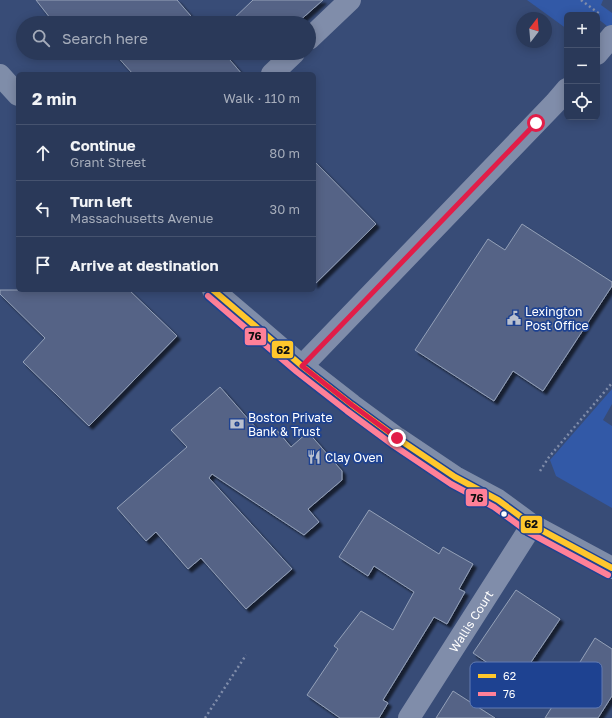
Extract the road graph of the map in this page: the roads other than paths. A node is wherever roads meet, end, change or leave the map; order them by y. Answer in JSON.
{"nodes":[{"id":1,"x":350,"y":0,"type":"edge"},
{"id":2,"x":316,"y":32,"type":"edge"},
{"id":3,"x":612,"y":36,"type":"edge"},
{"id":4,"x":600,"y":50,"type":"edge"},
{"id":5,"x":287,"y":60,"type":"edge"},
{"id":6,"x":274,"y":72,"type":"edge"},
{"id":7,"x":0,"y":75,"type":"edge"},
{"id":8,"x":564,"y":92,"type":"edge"},
{"id":9,"x":16,"y":93,"type":"edge"},
{"id":10,"x":215,"y":292,"type":"edge"},
{"id":11,"x":302,"y":366,"type":"junction"},
{"id":12,"x":532,"y":525,"type":"junction"},
{"id":13,"x":612,"y":568,"type":"edge"},
{"id":14,"x":409,"y":718,"type":"edge"}],
"edges":[{"from":1,"to":2,"type":"street"},
{"from":3,"to":4,"type":"street"},
{"from":5,"to":6,"type":"street"},
{"from":7,"to":9,"type":"main road"},
{"from":8,"to":11,"type":"street"},
{"from":10,"to":11,"type":"main road"},
{"from":11,"to":12,"type":"main road"},
{"from":12,"to":13,"type":"main road"},
{"from":12,"to":14,"type":"street","name":"Wallis Court"}]}
